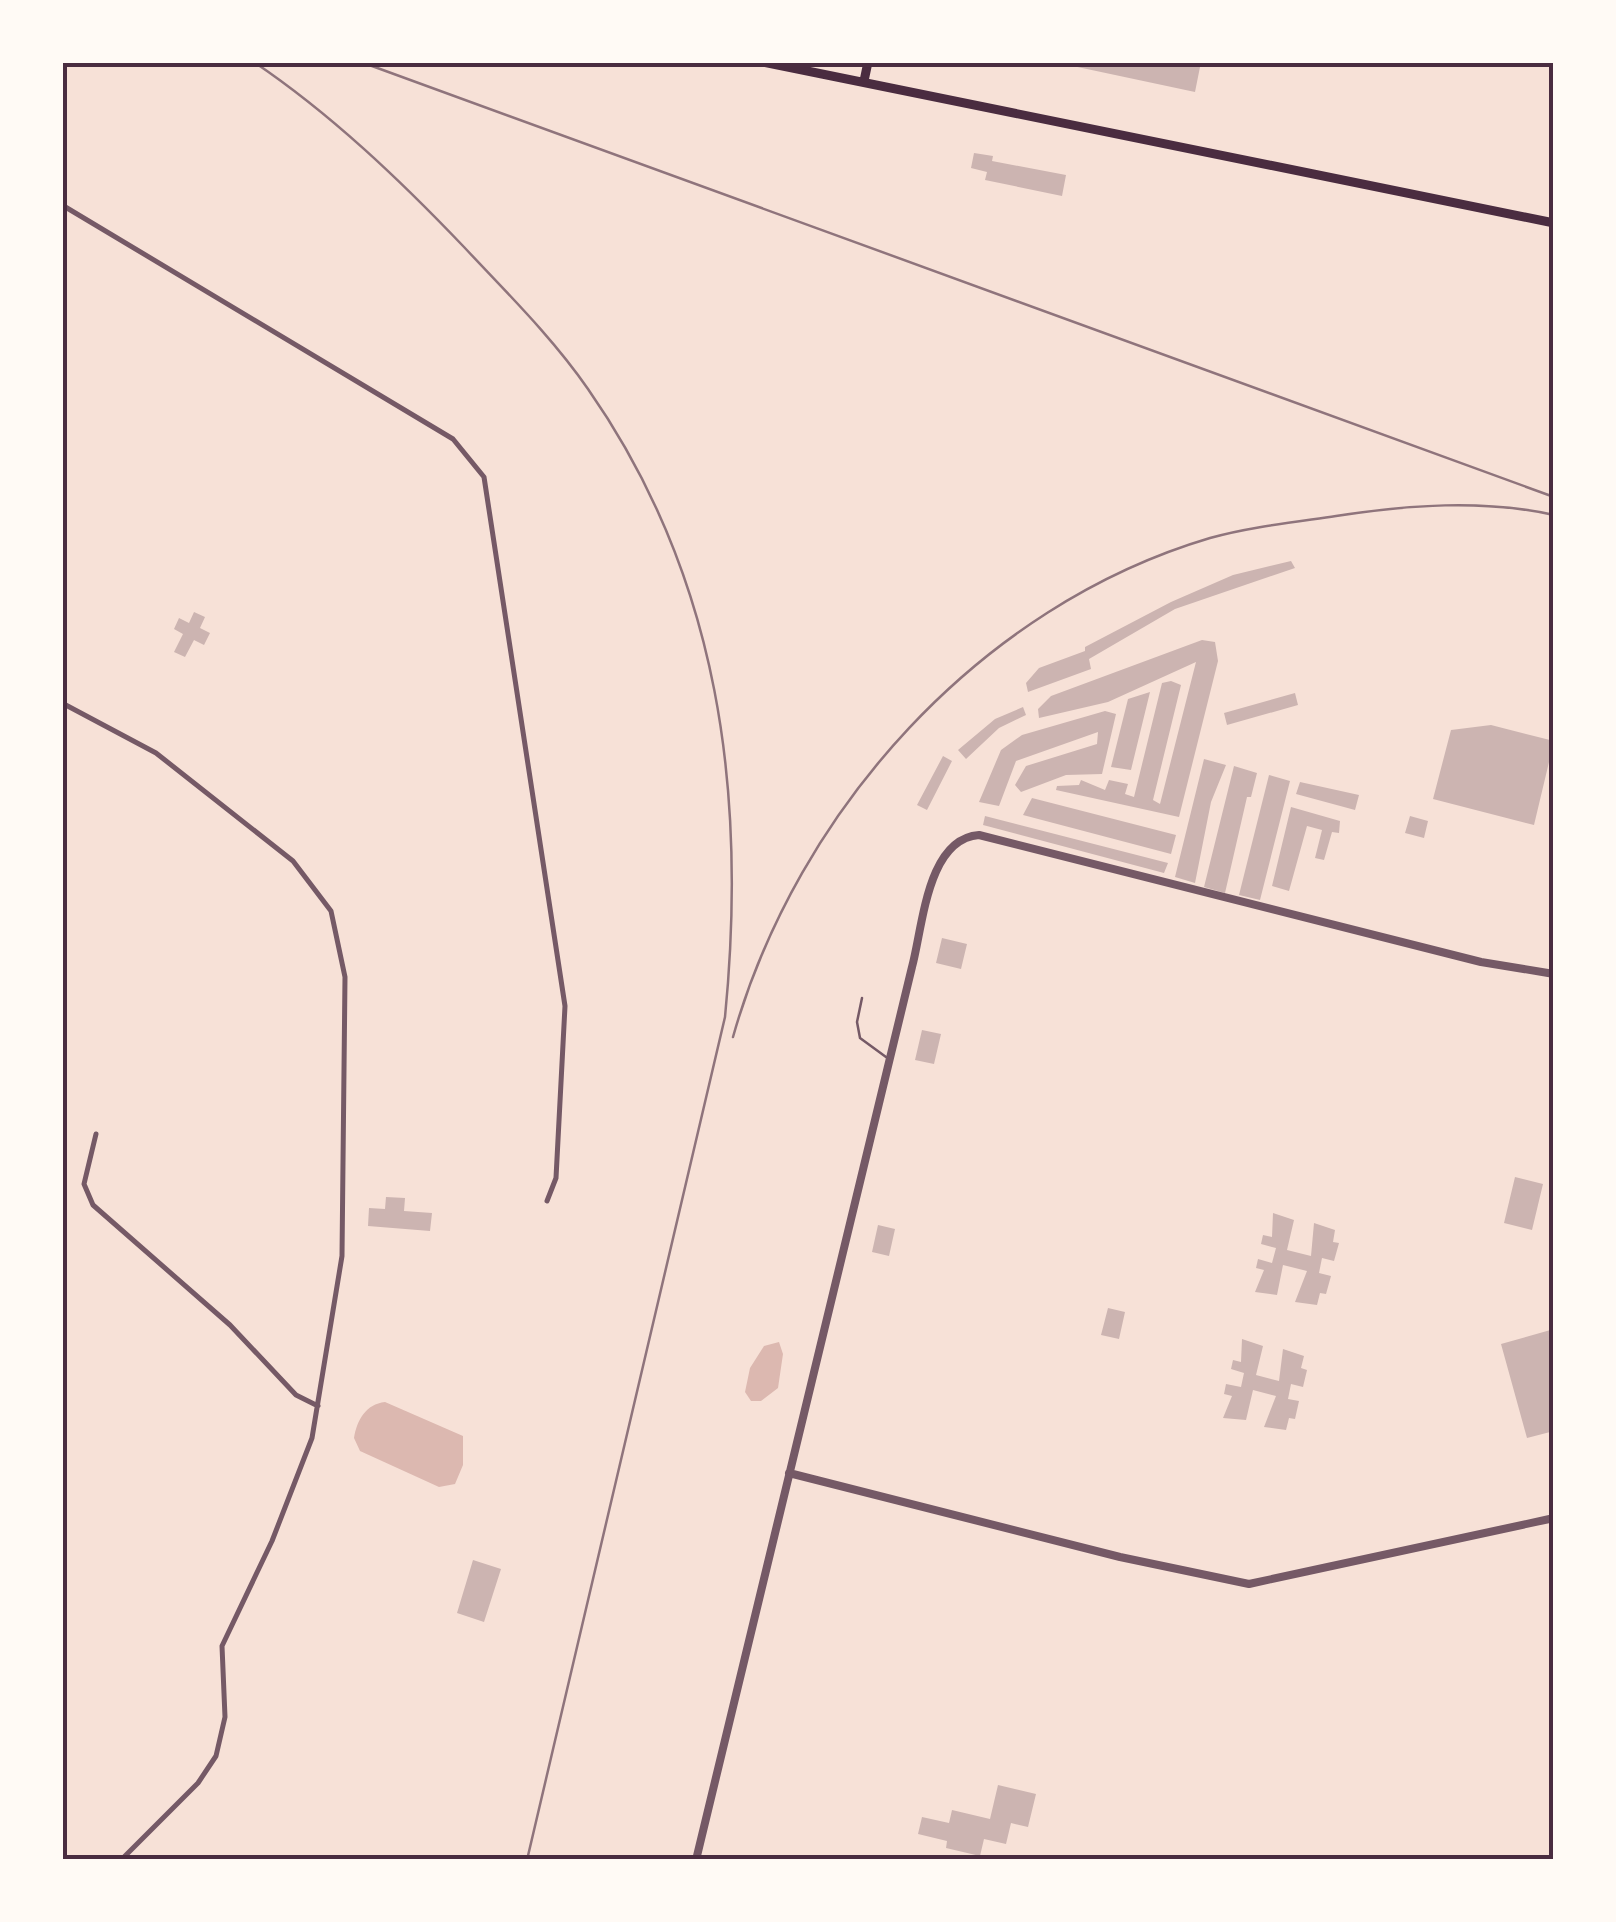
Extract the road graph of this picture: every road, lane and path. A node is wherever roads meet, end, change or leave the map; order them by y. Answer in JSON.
{"nodes":[{"id":1,"x":762,"y":62,"type":"edge"},
{"id":2,"x":868,"y":62,"type":"edge"},
{"id":3,"x":864,"y":82,"type":"junction"},
{"id":4,"x":62,"y":205,"type":"edge"},
{"id":5,"x":1554,"y":222,"type":"edge"},
{"id":6,"x":62,"y":702,"type":"edge"},
{"id":7,"x":1554,"y":974,"type":"edge"},
{"id":8,"x":862,"y":998,"type":"dead end"},
{"id":9,"x":890,"y":1060,"type":"junction"},
{"id":10,"x":96,"y":1134,"type":"dead end"},
{"id":11,"x":547,"y":1200,"type":"dead end"},
{"id":12,"x":318,"y":1406,"type":"junction"},
{"id":13,"x":789,"y":1473,"type":"junction"},
{"id":14,"x":1554,"y":1518,"type":"edge"},
{"id":15,"x":120,"y":1860,"type":"edge"},
{"id":16,"x":696,"y":1860,"type":"edge"}],
"edges":[{"from":1,"to":3,"type":"main road"},
{"from":2,"to":3,"type":"main road"},
{"from":3,"to":5,"type":"main road"},
{"from":4,"to":11,"type":"street"},
{"from":6,"to":12,"type":"street"},
{"from":7,"to":9,"type":"street"},
{"from":8,"to":9,"type":"lane"},
{"from":9,"to":13,"type":"street"},
{"from":10,"to":12,"type":"street"},
{"from":12,"to":15,"type":"street"},
{"from":13,"to":14,"type":"street"},
{"from":13,"to":16,"type":"street"}]}
